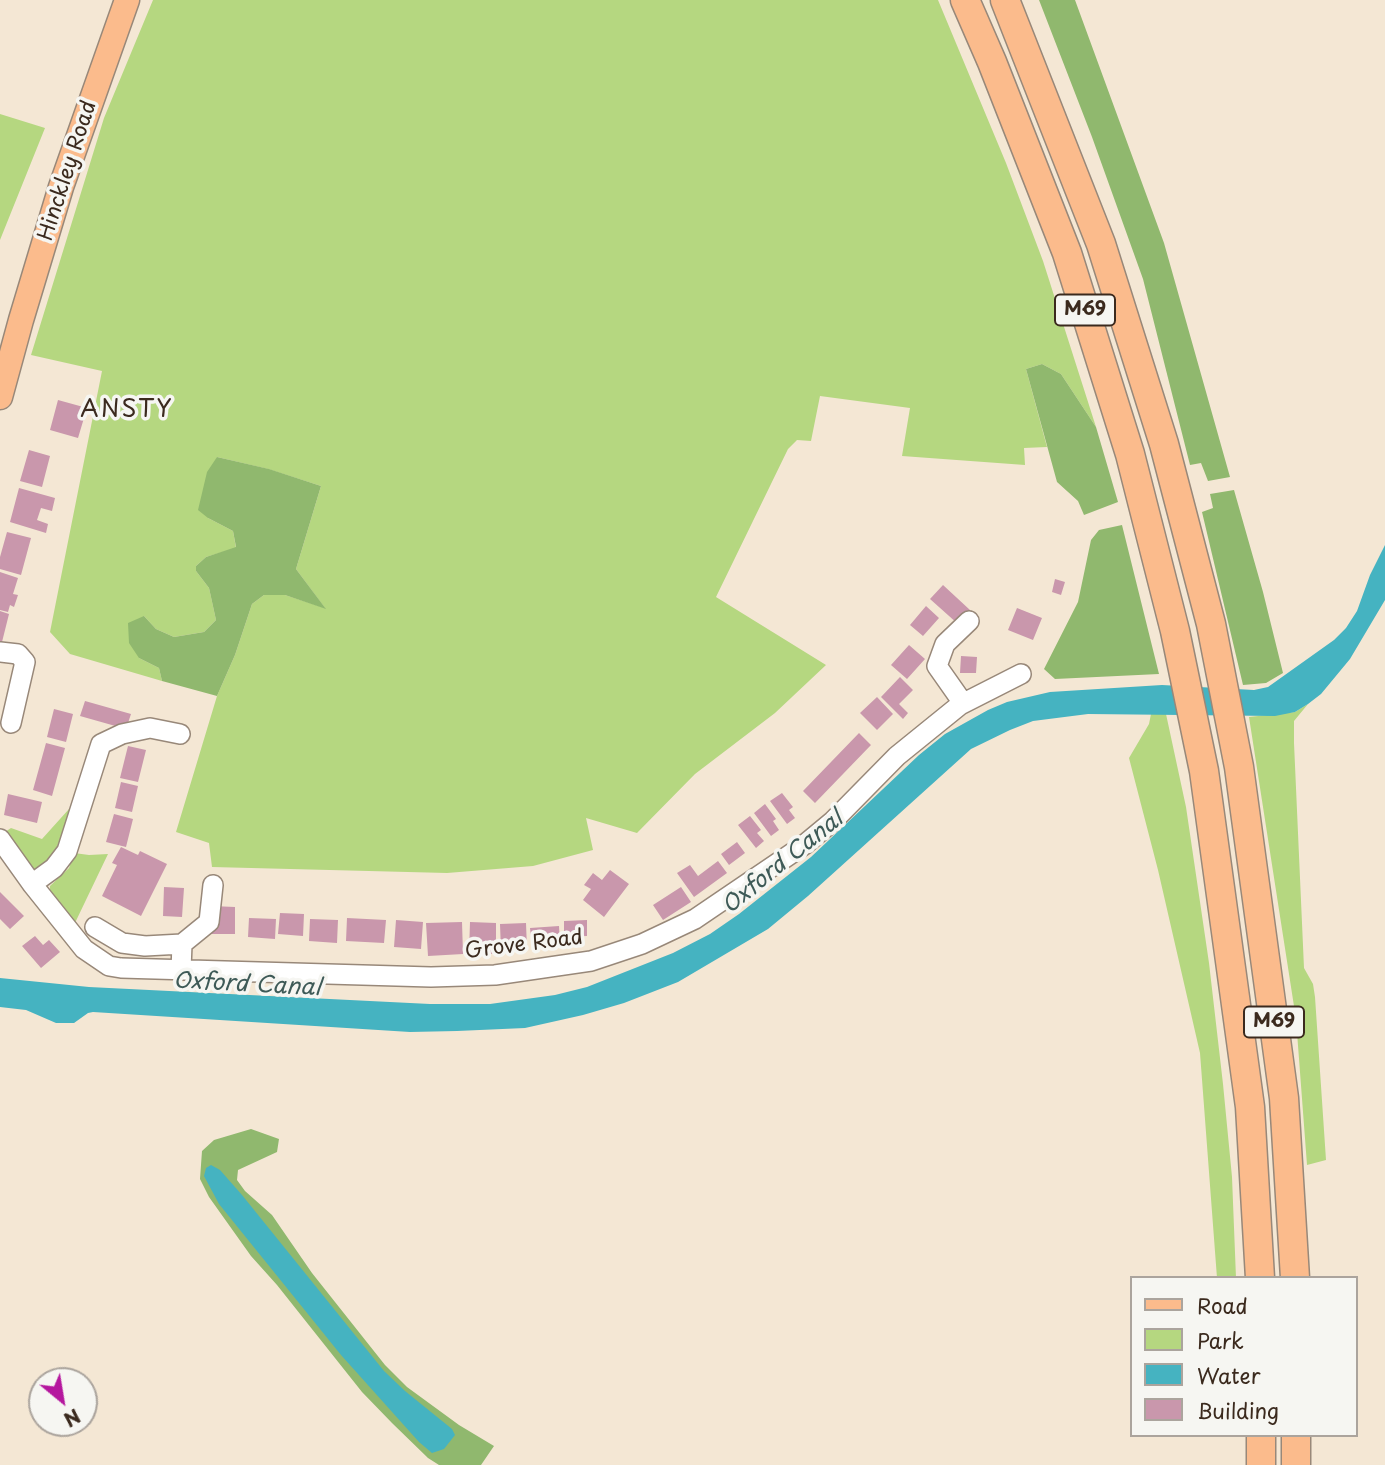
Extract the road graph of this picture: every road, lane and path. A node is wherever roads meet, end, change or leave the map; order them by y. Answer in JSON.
{"nodes":[{"id":1,"x":127,"y":0,"type":"edge"},
{"id":2,"x":965,"y":0,"type":"edge"},
{"id":3,"x":1005,"y":0,"type":"edge"},
{"id":4,"x":7,"y":342,"type":"edge"},
{"id":5,"x":0,"y":397,"type":"edge"},
{"id":6,"x":969,"y":621,"type":"dead end"},
{"id":7,"x":0,"y":652,"type":"edge"},
{"id":8,"x":1021,"y":674,"type":"dead end"},
{"id":9,"x":963,"y":703,"type":"junction"},
{"id":10,"x":11,"y":723,"type":"dead end"},
{"id":11,"x":180,"y":734,"type":"dead end"},
{"id":12,"x":0,"y":839,"type":"edge"},
{"id":13,"x":32,"y":884,"type":"junction"},
{"id":14,"x":213,"y":885,"type":"dead end"},
{"id":15,"x":94,"y":927,"type":"dead end"},
{"id":16,"x":182,"y":944,"type":"junction"},
{"id":17,"x":181,"y":970,"type":"junction"},
{"id":18,"x":1260,"y":1276,"type":"edge"},
{"id":19,"x":1294,"y":1276,"type":"edge"},
{"id":20,"x":1262,"y":1437,"type":"edge"},
{"id":21,"x":1296,"y":1437,"type":"edge"},
{"id":22,"x":1261,"y":1465,"type":"edge"},
{"id":23,"x":1296,"y":1465,"type":"edge"}],
"edges":[{"from":1,"to":4,"type":"main road","name":"Hinckley Road"},
{"from":2,"to":18,"type":"highway","number":"M69"},
{"from":3,"to":19,"type":"highway","number":"M69"},
{"from":4,"to":5,"type":"main road","name":"Hinckley Road"},
{"from":6,"to":9,"type":"street"},
{"from":7,"to":10,"type":"street"},
{"from":8,"to":9,"type":"street","name":"Grove Road"},
{"from":9,"to":17,"type":"street","name":"Grove Road"},
{"from":11,"to":13,"type":"street"},
{"from":12,"to":13,"type":"street","name":"Grove Road"},
{"from":13,"to":17,"type":"street","name":"Grove Road"},
{"from":14,"to":16,"type":"street"},
{"from":15,"to":16,"type":"street"},
{"from":16,"to":17,"type":"street"},
{"from":20,"to":22,"type":"highway"},
{"from":21,"to":23,"type":"highway"}]}
